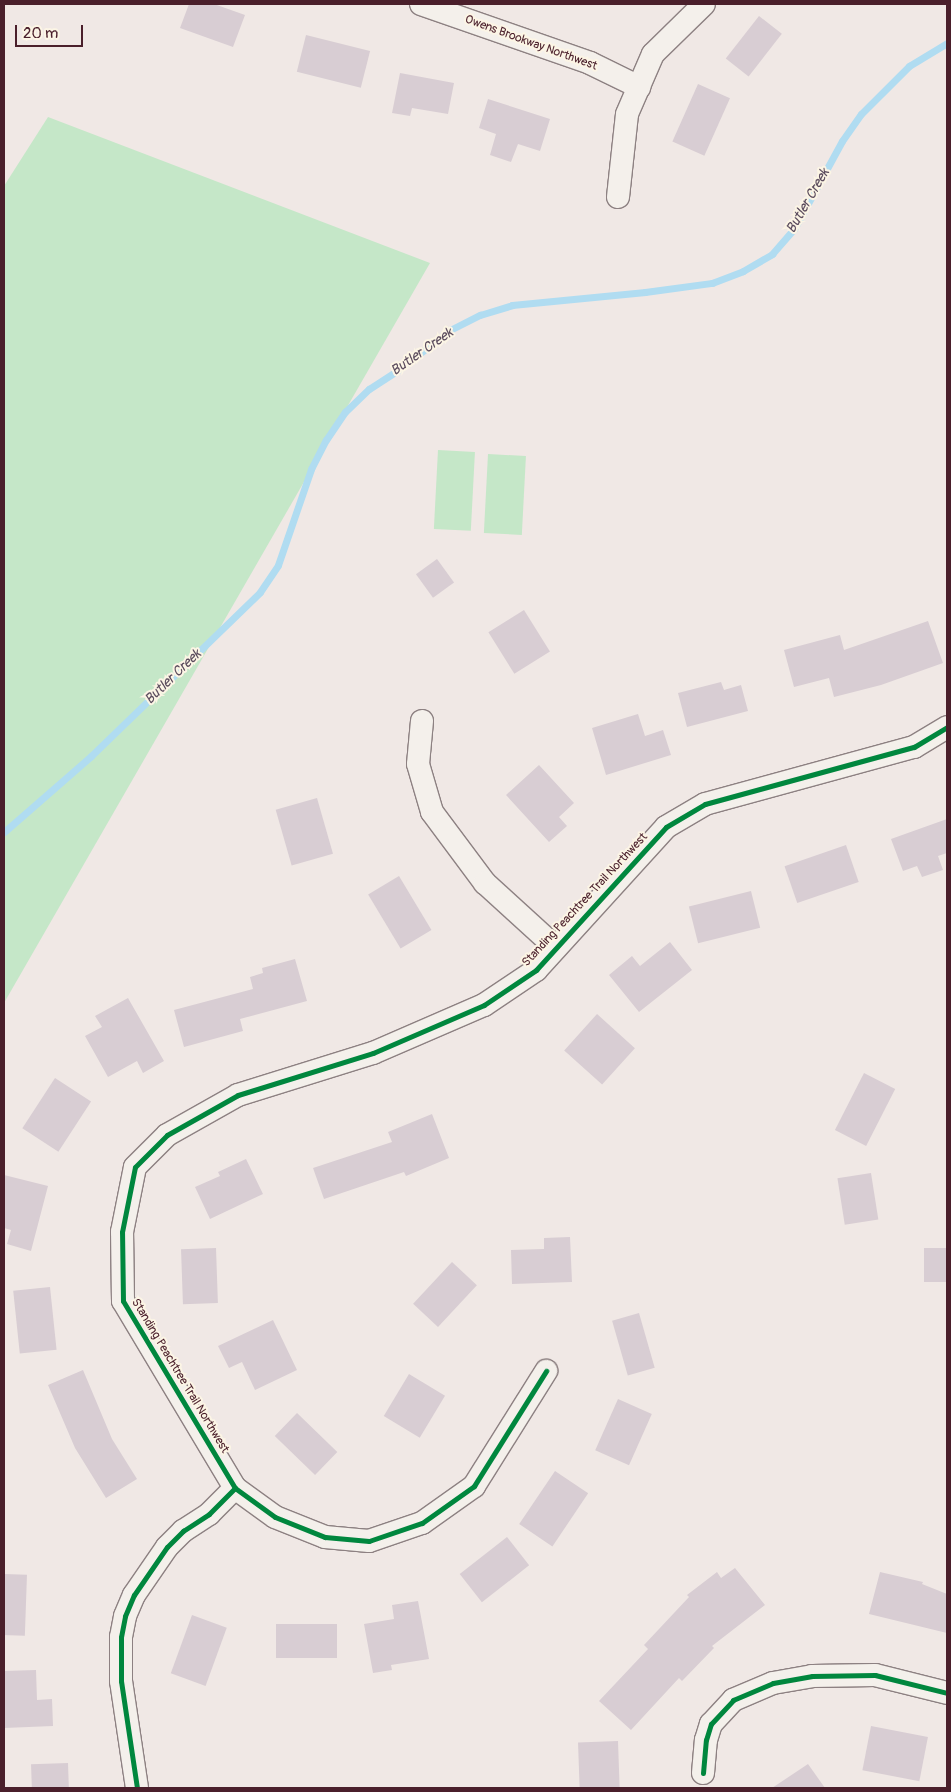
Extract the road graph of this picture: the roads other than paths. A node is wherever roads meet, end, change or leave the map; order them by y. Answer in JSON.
{"nodes":[{"id":1,"x":421,"y":4,"type":"edge"},
{"id":2,"x":704,"y":4,"type":"edge"},
{"id":3,"x":638,"y":87,"type":"junction"},
{"id":4,"x":618,"y":197,"type":"dead end"},
{"id":5,"x":422,"y":721,"type":"dead end"},
{"id":6,"x":947,"y":727,"type":"edge"},
{"id":7,"x":555,"y":946,"type":"junction"},
{"id":8,"x":546,"y":1371,"type":"dead end"},
{"id":9,"x":235,"y":1488,"type":"junction"},
{"id":10,"x":947,"y":1694,"type":"edge"},
{"id":11,"x":703,"y":1773,"type":"dead end"},
{"id":12,"x":137,"y":1788,"type":"edge"}],
"edges":[{"from":1,"to":3,"type":"street","name":"Owens Brookway Northwest"},
{"from":2,"to":3,"type":"street"},
{"from":3,"to":4,"type":"street"},
{"from":5,"to":7,"type":"street"},
{"from":6,"to":7,"type":"street","name":"Standing Peachtree Trail Northwest"},
{"from":7,"to":9,"type":"street","name":"Standing Peachtree Trail Northwest"},
{"from":8,"to":9,"type":"street"},
{"from":9,"to":12,"type":"street"},
{"from":10,"to":11,"type":"street"}]}
